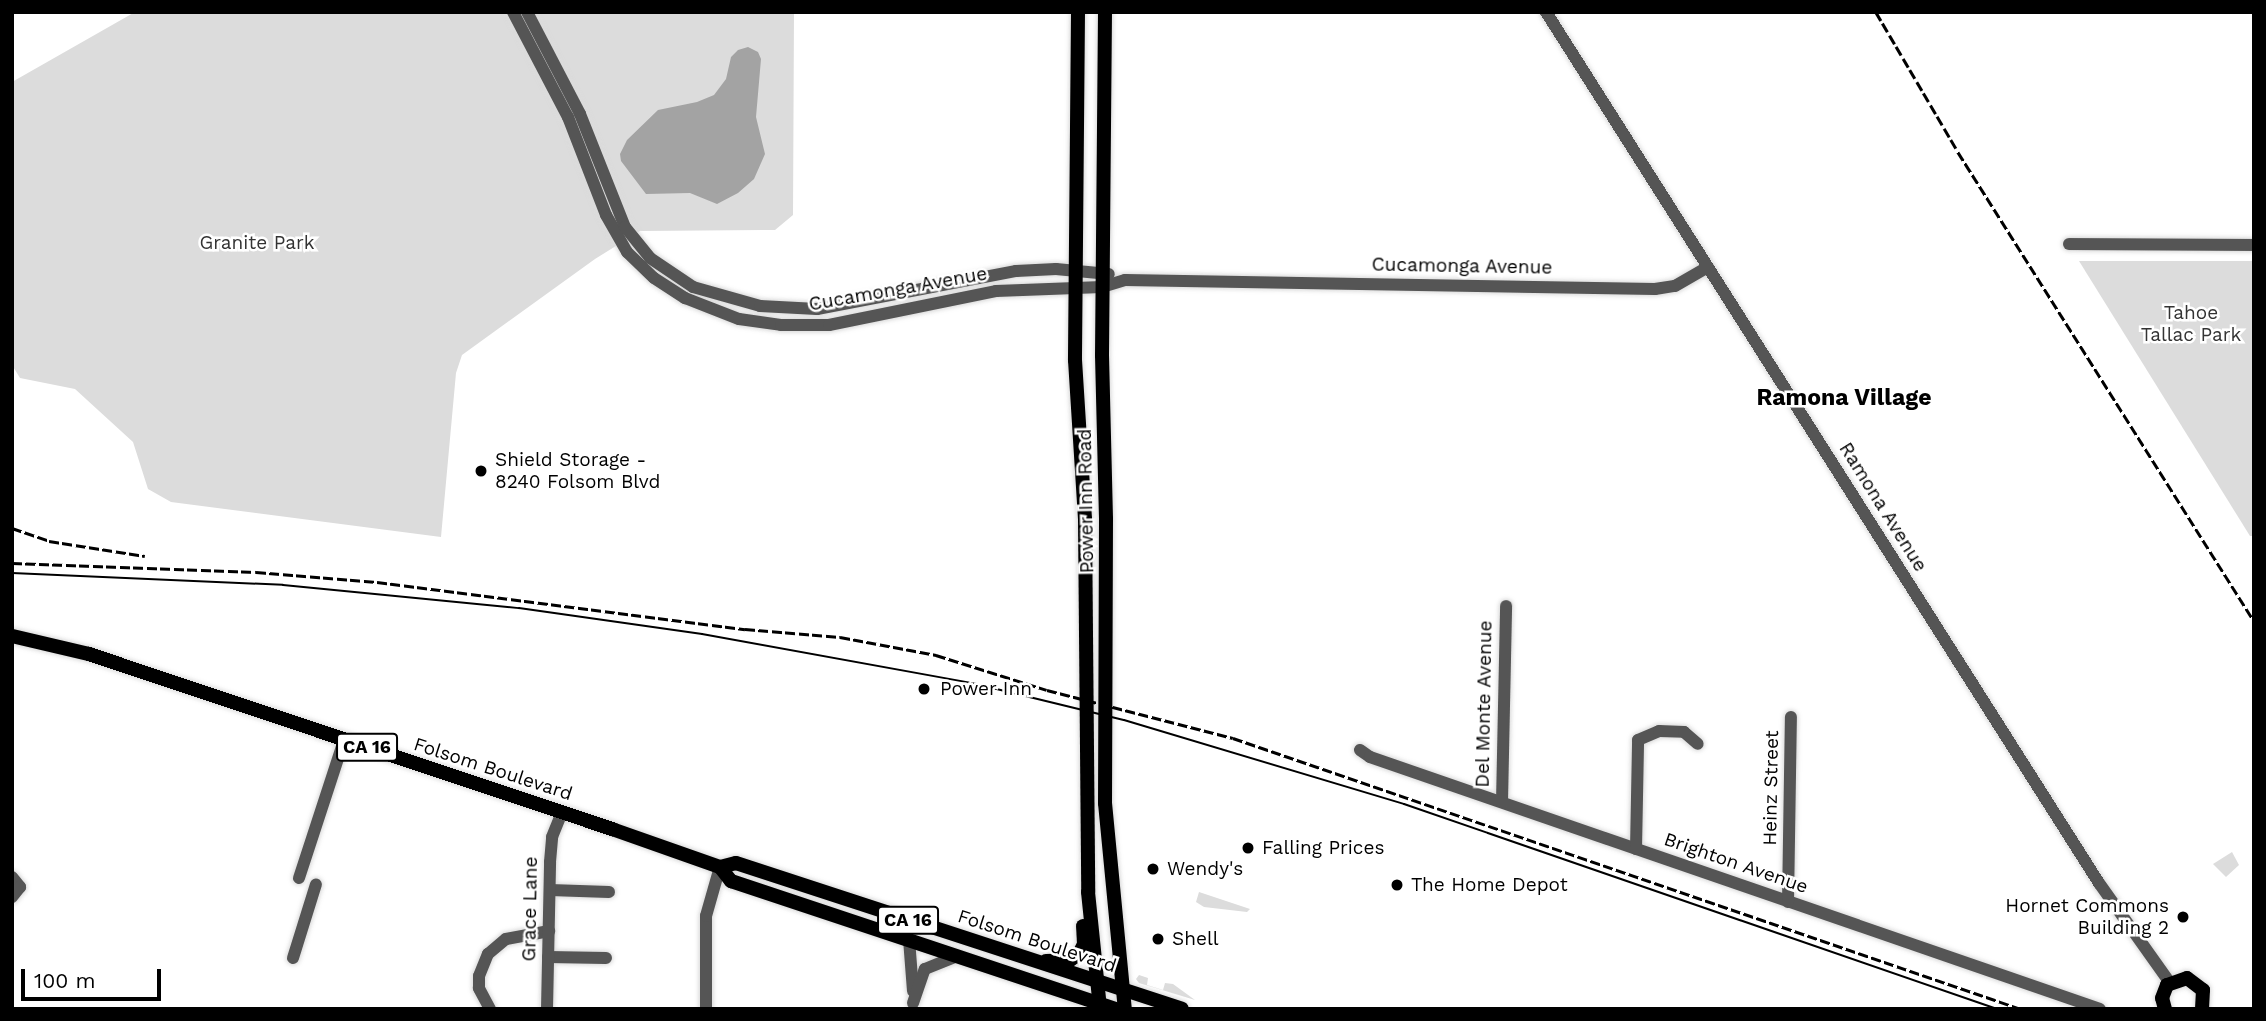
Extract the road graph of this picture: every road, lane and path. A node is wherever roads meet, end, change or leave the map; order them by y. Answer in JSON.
{"nodes":[{"id":1,"x":513,"y":12,"type":"edge"},
{"id":2,"x":527,"y":12,"type":"edge"},
{"id":3,"x":1078,"y":12,"type":"edge"},
{"id":4,"x":1105,"y":12,"type":"edge"},
{"id":5,"x":1546,"y":12,"type":"edge"},
{"id":6,"x":2069,"y":244,"type":"dead end"},
{"id":7,"x":2254,"y":245,"type":"edge"},
{"id":8,"x":1708,"y":267,"type":"junction"},
{"id":9,"x":1075,"y":271,"type":"junction"},
{"id":10,"x":1102,"y":279,"type":"junction"},
{"id":11,"x":1075,"y":287,"type":"junction"},
{"id":12,"x":1506,"y":606,"type":"dead end"},
{"id":13,"x":12,"y":636,"type":"edge"},
{"id":14,"x":1791,"y":717,"type":"dead end"},
{"id":15,"x":344,"y":740,"type":"junction"},
{"id":16,"x":1698,"y":744,"type":"dead end"},
{"id":17,"x":1360,"y":750,"type":"dead end"},
{"id":18,"x":1502,"y":802,"type":"junction"},
{"id":19,"x":562,"y":812,"type":"junction"},
{"id":20,"x":1636,"y":849,"type":"junction"},
{"id":21,"x":720,"y":867,"type":"junction"},
{"id":22,"x":299,"y":878,"type":"dead end"},
{"id":23,"x":316,"y":884,"type":"dead end"},
{"id":24,"x":550,"y":890,"type":"junction"},
{"id":25,"x":610,"y":892,"type":"dead end"},
{"id":26,"x":1088,"y":892,"type":"junction"},
{"id":27,"x":1788,"y":902,"type":"junction"},
{"id":28,"x":549,"y":931,"type":"junction"},
{"id":29,"x":909,"y":939,"type":"junction"},
{"id":30,"x":958,"y":956,"type":"junction"},
{"id":31,"x":548,"y":957,"type":"junction"},
{"id":32,"x":293,"y":958,"type":"dead end"},
{"id":33,"x":606,"y":958,"type":"dead end"},
{"id":34,"x":1033,"y":960,"type":"junction"},
{"id":35,"x":1097,"y":981,"type":"junction"},
{"id":36,"x":2170,"y":983,"type":"junction"},
{"id":37,"x":1123,"y":989,"type":"junction"},
{"id":38,"x":913,"y":1006,"type":"edge"},
{"id":39,"x":1099,"y":1006,"type":"edge"},
{"id":40,"x":2204,"y":1008,"type":"edge"},
{"id":41,"x":490,"y":1009,"type":"edge"},
{"id":42,"x":547,"y":1009,"type":"edge"},
{"id":43,"x":706,"y":1009,"type":"edge"},
{"id":44,"x":1115,"y":1009,"type":"edge"},
{"id":45,"x":1125,"y":1009,"type":"edge"},
{"id":46,"x":1182,"y":1009,"type":"edge"},
{"id":47,"x":2100,"y":1009,"type":"edge"},
{"id":48,"x":2165,"y":1009,"type":"edge"}],
"edges":[{"from":1,"to":11,"type":"street","name":"Cucamonga Avenue"},
{"from":2,"to":9,"type":"street","name":"Cucamonga Avenue"},
{"from":3,"to":9,"type":"main road","name":"Power Inn Road"},
{"from":4,"to":10,"type":"main road","name":"Power Inn Road"},
{"from":5,"to":8,"type":"street","name":"Ramona Avenue"},
{"from":6,"to":7,"type":"street"},
{"from":8,"to":10,"type":"street","name":"Cucamonga Avenue"},
{"from":8,"to":36,"type":"street","name":"Ramona Avenue"},
{"from":9,"to":10,"type":"street","name":"Cucamonga Avenue"},
{"from":9,"to":11,"type":"main road","name":"Power Inn Road"},
{"from":10,"to":11,"type":"street","name":"Cucamonga Avenue"},
{"from":10,"to":37,"type":"main road","name":"Power Inn Road"},
{"from":11,"to":26,"type":"main road","name":"Power Inn Road"},
{"from":12,"to":18,"type":"street","name":"Del Monte Avenue"},
{"from":13,"to":15,"type":"main road","name":"Folsom Boulevard","number":"CA 16"},
{"from":14,"to":27,"type":"street","name":"Heinz Street"},
{"from":15,"to":19,"type":"main road","name":"Folsom Boulevard","number":"CA 16"},
{"from":15,"to":22,"type":"street"},
{"from":16,"to":20,"type":"street"},
{"from":17,"to":18,"type":"street","name":"Brighton Avenue"},
{"from":18,"to":20,"type":"street","name":"Brighton Avenue"},
{"from":19,"to":21,"type":"main road","name":"Folsom Boulevard","number":"CA 16"},
{"from":19,"to":24,"type":"street","name":"Grace Lane"},
{"from":20,"to":27,"type":"street","name":"Brighton Avenue"},
{"from":21,"to":29,"type":"main road","name":"Folsom Boulevard","number":"CA 16"},
{"from":21,"to":34,"type":"main road","name":"Folsom Boulevard","number":"CA 16"},
{"from":21,"to":43,"type":"street"},
{"from":23,"to":32,"type":"street"},
{"from":24,"to":25,"type":"street"},
{"from":24,"to":28,"type":"street","name":"Grace Lane"},
{"from":26,"to":34,"type":"main road"},
{"from":26,"to":35,"type":"main road","name":"Power Inn Road"},
{"from":27,"to":47,"type":"street","name":"Brighton Avenue"},
{"from":28,"to":31,"type":"street","name":"Grace Lane"},
{"from":28,"to":41,"type":"street"},
{"from":29,"to":30,"type":"main road","name":"Folsom Boulevard","number":"CA 16"},
{"from":29,"to":38,"type":"street"},
{"from":30,"to":38,"type":"street"},
{"from":30,"to":39,"type":"main road","name":"Folsom Boulevard","number":"CA 16"},
{"from":31,"to":33,"type":"street"},
{"from":31,"to":42,"type":"street","name":"Grace Lane"},
{"from":34,"to":35,"type":"main road","name":"Folsom Boulevard","number":"CA 16"},
{"from":35,"to":37,"type":"main road","name":"Folsom Boulevard","number":"CA 16"},
{"from":35,"to":39,"type":"main road","name":"Power Inn Road"},
{"from":36,"to":40,"type":"main road"},
{"from":36,"to":48,"type":"main road"},
{"from":37,"to":45,"type":"main road","name":"Power Inn Road"},
{"from":37,"to":46,"type":"main road","name":"Folsom Boulevard"},
{"from":39,"to":44,"type":"main road","name":"Folsom Boulevard"}]}
